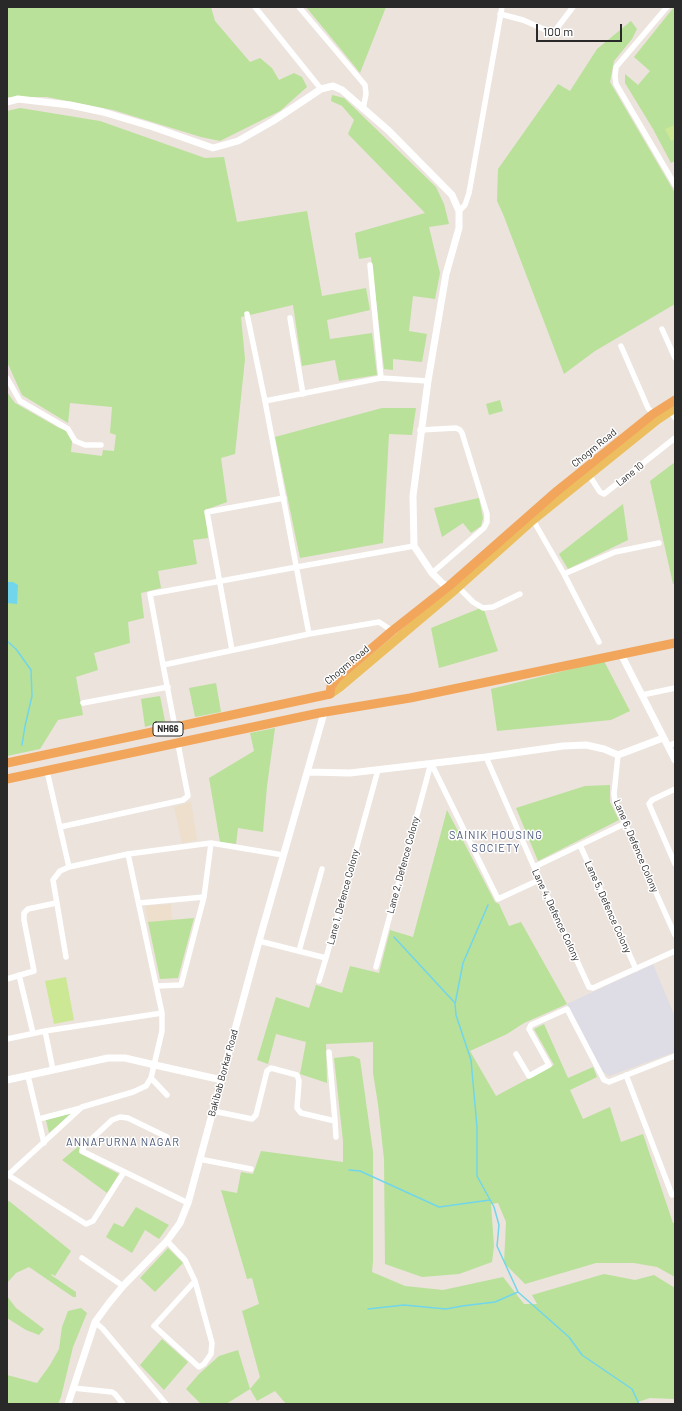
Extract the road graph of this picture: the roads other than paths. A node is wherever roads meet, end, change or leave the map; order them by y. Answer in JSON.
{"nodes":[{"id":1,"x":255,"y":7,"type":"edge"},
{"id":2,"x":299,"y":7,"type":"edge"},
{"id":3,"x":502,"y":7,"type":"edge"},
{"id":4,"x":573,"y":7,"type":"edge"},
{"id":5,"x":667,"y":7,"type":"edge"},
{"id":6,"x":500,"y":14,"type":"junction"},
{"id":7,"x":321,"y":89,"type":"junction"},
{"id":8,"x":7,"y":102,"type":"edge"},
{"id":9,"x":363,"y":109,"type":"junction"},
{"id":10,"x":675,"y":172,"type":"edge"},
{"id":11,"x":670,"y":177,"type":"junction"},
{"id":12,"x":675,"y":185,"type":"edge"},
{"id":13,"x":459,"y":211,"type":"junction"},
{"id":14,"x":370,"y":265,"type":"dead end"},
{"id":15,"x":247,"y":314,"type":"dead end"},
{"id":16,"x":290,"y":318,"type":"dead end"},
{"id":17,"x":662,"y":329,"type":"dead end"},
{"id":18,"x":621,"y":346,"type":"dead end"},
{"id":19,"x":675,"y":358,"type":"edge"},
{"id":20,"x":7,"y":378,"type":"edge"},
{"id":21,"x":381,"y":378,"type":"junction"},
{"id":22,"x":428,"y":381,"type":"junction"},
{"id":23,"x":302,"y":394,"type":"junction"},
{"id":24,"x":675,"y":400,"type":"edge"},
{"id":25,"x":265,"y":401,"type":"junction"},
{"id":26,"x":673,"y":412,"type":"edge"},
{"id":27,"x":655,"y":417,"type":"junction"},
{"id":28,"x":420,"y":430,"type":"junction"},
{"id":29,"x":675,"y":438,"type":"edge"},
{"id":30,"x":101,"y":445,"type":"dead end"},
{"id":31,"x":589,"y":475,"type":"junction"},
{"id":32,"x":284,"y":498,"type":"junction"},
{"id":33,"x":533,"y":520,"type":"junction"},
{"id":34,"x":659,"y":543,"type":"dead end"},
{"id":35,"x":414,"y":546,"type":"junction"},
{"id":36,"x":296,"y":566,"type":"junction"},
{"id":37,"x":432,"y":573,"type":"junction"},
{"id":38,"x":564,"y":574,"type":"junction"},
{"id":39,"x":219,"y":581,"type":"junction"},
{"id":40,"x":452,"y":587,"type":"junction"},
{"id":41,"x":520,"y":594,"type":"dead end"},
{"id":42,"x":396,"y":633,"type":"junction"},
{"id":43,"x":309,"y":634,"type":"junction"},
{"id":44,"x":599,"y":642,"type":"dead end"},
{"id":45,"x":675,"y":643,"type":"edge"},
{"id":46,"x":232,"y":650,"type":"junction"},
{"id":47,"x":621,"y":654,"type":"junction"},
{"id":48,"x":163,"y":665,"type":"junction"},
{"id":49,"x":168,"y":686,"type":"junction"},
{"id":50,"x":675,"y":688,"type":"edge"},
{"id":51,"x":642,"y":695,"type":"junction"},
{"id":52,"x":83,"y":703,"type":"dead end"},
{"id":53,"x":324,"y":713,"type":"junction"},
{"id":54,"x":175,"y":727,"type":"junction"},
{"id":55,"x":663,"y":738,"type":"junction"},
{"id":56,"x":675,"y":743,"type":"edge"},
{"id":57,"x":178,"y":744,"type":"junction"},
{"id":58,"x":668,"y":746,"type":"junction"},
{"id":59,"x":618,"y":755,"type":"junction"},
{"id":60,"x":486,"y":757,"type":"junction"},
{"id":61,"x":675,"y":760,"type":"edge"},
{"id":62,"x":7,"y":763,"type":"edge"},
{"id":63,"x":430,"y":763,"type":"junction"},
{"id":64,"x":378,"y":770,"type":"junction"},
{"id":65,"x":47,"y":771,"type":"junction"},
{"id":66,"x":308,"y":772,"type":"junction"},
{"id":67,"x":7,"y":779,"type":"edge"},
{"id":68,"x":675,"y":789,"type":"edge"},
{"id":69,"x":624,"y":824,"type":"junction"},
{"id":70,"x":60,"y":827,"type":"junction"},
{"id":71,"x":211,"y":843,"type":"junction"},
{"id":72,"x":580,"y":846,"type":"junction"},
{"id":73,"x":128,"y":854,"type":"junction"},
{"id":74,"x":284,"y":855,"type":"junction"},
{"id":75,"x":675,"y":864,"type":"edge"},
{"id":76,"x":69,"y":867,"type":"junction"},
{"id":77,"x":534,"y":867,"type":"junction"},
{"id":78,"x":322,"y":869,"type":"dead end"},
{"id":79,"x":540,"y":880,"type":"junction"},
{"id":80,"x":204,"y":897,"type":"junction"},
{"id":81,"x":56,"y":903,"type":"junction"},
{"id":82,"x":139,"y":903,"type":"junction"},
{"id":83,"x":675,"y":934,"type":"edge"},
{"id":84,"x":259,"y":940,"type":"junction"},
{"id":85,"x":299,"y":951,"type":"junction"},
{"id":86,"x":675,"y":951,"type":"edge"},
{"id":87,"x":66,"y":957,"type":"dead end"},
{"id":88,"x":326,"y":958,"type":"junction"},
{"id":89,"x":376,"y":967,"type":"dead end"},
{"id":90,"x":636,"y":969,"type":"junction"},
{"id":91,"x":19,"y":975,"type":"junction"},
{"id":92,"x":7,"y":979,"type":"edge"},
{"id":93,"x":319,"y":981,"type":"dead end"},
{"id":94,"x":157,"y":986,"type":"junction"},
{"id":95,"x":162,"y":1013,"type":"junction"},
{"id":96,"x":45,"y":1031,"type":"junction"},
{"id":97,"x":33,"y":1033,"type":"junction"},
{"id":98,"x":7,"y":1039,"type":"edge"},
{"id":99,"x":329,"y":1052,"type":"dead end"},
{"id":100,"x":516,"y":1054,"type":"dead end"},
{"id":101,"x":674,"y":1058,"type":"edge"},
{"id":102,"x":155,"y":1066,"type":"junction"},
{"id":103,"x":53,"y":1070,"type":"junction"},
{"id":104,"x":28,"y":1076,"type":"junction"},
{"id":105,"x":626,"y":1076,"type":"junction"},
{"id":106,"x":151,"y":1078,"type":"junction"},
{"id":107,"x":7,"y":1080,"type":"edge"},
{"id":108,"x":222,"y":1080,"type":"junction"},
{"id":109,"x":167,"y":1095,"type":"dead end"},
{"id":110,"x":82,"y":1107,"type":"junction"},
{"id":111,"x":214,"y":1111,"type":"junction"},
{"id":112,"x":39,"y":1120,"type":"junction"},
{"id":113,"x":335,"y":1121,"type":"junction"},
{"id":114,"x":168,"y":1137,"type":"dead end"},
{"id":115,"x":336,"y":1137,"type":"dead end"},
{"id":116,"x":44,"y":1142,"type":"junction"},
{"id":117,"x":199,"y":1159,"type":"junction"},
{"id":118,"x":251,"y":1169,"type":"dead end"},
{"id":119,"x":124,"y":1172,"type":"junction"},
{"id":120,"x":7,"y":1175,"type":"edge"},
{"id":121,"x":673,"y":1195,"type":"edge"},
{"id":122,"x":188,"y":1203,"type":"junction"},
{"id":123,"x":167,"y":1241,"type":"junction"},
{"id":124,"x":82,"y":1258,"type":"dead end"},
{"id":125,"x":195,"y":1281,"type":"junction"},
{"id":126,"x":123,"y":1286,"type":"junction"},
{"id":127,"x":95,"y":1322,"type":"junction"},
{"id":128,"x":73,"y":1388,"type":"junction"},
{"id":129,"x":120,"y":1402,"type":"edge"},
{"id":130,"x":68,"y":1404,"type":"edge"},
{"id":131,"x":166,"y":1404,"type":"edge"}],
"edges":[{"from":1,"to":7,"type":"street"},
{"from":2,"to":9,"type":"street"},
{"from":3,"to":6,"type":"street"},
{"from":4,"to":6,"type":"street"},
{"from":5,"to":11,"type":"street"},
{"from":6,"to":13,"type":"street"},
{"from":7,"to":8,"type":"street"},
{"from":7,"to":9,"type":"street"},
{"from":9,"to":13,"type":"street"},
{"from":10,"to":11,"type":"street"},
{"from":11,"to":12,"type":"street"},
{"from":13,"to":22,"type":"street"},
{"from":14,"to":21,"type":"street"},
{"from":15,"to":25,"type":"street"},
{"from":16,"to":23,"type":"street"},
{"from":17,"to":19,"type":"street"},
{"from":18,"to":27,"type":"street"},
{"from":20,"to":30,"type":"street"},
{"from":21,"to":22,"type":"street"},
{"from":21,"to":23,"type":"street"},
{"from":22,"to":28,"type":"street"},
{"from":23,"to":25,"type":"street"},
{"from":24,"to":27,"type":"highway","name":"Chogm Road"},
{"from":25,"to":32,"type":"street"},
{"from":26,"to":27,"type":"main road","name":"Chogm Road"},
{"from":27,"to":31,"type":"main road","name":"Chogm Road"},
{"from":27,"to":40,"type":"highway","name":"Chogm Road"},
{"from":28,"to":35,"type":"street"},
{"from":28,"to":37,"type":"street"},
{"from":29,"to":31,"type":"street","name":"Lane 10"},
{"from":31,"to":33,"type":"main road","name":"Chogm Road"},
{"from":32,"to":36,"type":"street"},
{"from":32,"to":39,"type":"street"},
{"from":33,"to":38,"type":"street"},
{"from":33,"to":40,"type":"main road","name":"Chogm Road"},
{"from":34,"to":38,"type":"street"},
{"from":35,"to":36,"type":"street"},
{"from":35,"to":37,"type":"street"},
{"from":36,"to":39,"type":"street"},
{"from":36,"to":43,"type":"street"},
{"from":37,"to":40,"type":"street"},
{"from":38,"to":44,"type":"street"},
{"from":39,"to":46,"type":"street"},
{"from":39,"to":48,"type":"street"},
{"from":40,"to":41,"type":"street"},
{"from":40,"to":42,"type":"highway","name":"Chogm Road"},
{"from":42,"to":43,"type":"street"},
{"from":42,"to":54,"type":"highway","name":"Chogm Road","number":"NH66"},
{"from":43,"to":46,"type":"street"},
{"from":45,"to":47,"type":"highway","number":"NH66"},
{"from":46,"to":48,"type":"street"},
{"from":47,"to":51,"type":"street"},
{"from":47,"to":53,"type":"highway","number":"NH66"},
{"from":48,"to":49,"type":"street"},
{"from":49,"to":52,"type":"street"},
{"from":49,"to":54,"type":"street"},
{"from":50,"to":51,"type":"street"},
{"from":51,"to":55,"type":"street"},
{"from":53,"to":57,"type":"highway","number":"NH66"},
{"from":53,"to":66,"type":"street","name":"Bakibab Borkar Road"},
{"from":54,"to":62,"type":"highway","number":"NH66"},
{"from":55,"to":58,"type":"street"},
{"from":55,"to":59,"type":"street"},
{"from":56,"to":58,"type":"street"},
{"from":57,"to":65,"type":"highway","number":"NH66"},
{"from":57,"to":70,"type":"street"},
{"from":58,"to":61,"type":"street"},
{"from":59,"to":60,"type":"street"},
{"from":59,"to":69,"type":"street","name":"Lane 6, Defence Colony"},
{"from":60,"to":63,"type":"street"},
{"from":60,"to":77,"type":"street","name":"Lane 4, Defence Colony"},
{"from":63,"to":64,"type":"street"},
{"from":63,"to":79,"type":"street"},
{"from":63,"to":89,"type":"street","name":"Lane 2, Defence Colony"},
{"from":64,"to":66,"type":"street"},
{"from":64,"to":88,"type":"street","name":"Lane 1, Defence Colony"},
{"from":65,"to":67,"type":"highway","number":"NH66"},
{"from":65,"to":70,"type":"street"},
{"from":66,"to":74,"type":"street","name":"Bakibab Borkar Road"},
{"from":68,"to":75,"type":"street"},
{"from":69,"to":72,"type":"street"},
{"from":69,"to":83,"type":"street","name":"Lane 6, Defence Colony"},
{"from":70,"to":76,"type":"street"},
{"from":71,"to":73,"type":"street"},
{"from":71,"to":74,"type":"street"},
{"from":71,"to":80,"type":"street"},
{"from":72,"to":77,"type":"street"},
{"from":72,"to":90,"type":"street","name":"Lane 5, Defence Colony"},
{"from":73,"to":76,"type":"street"},
{"from":73,"to":82,"type":"street"},
{"from":74,"to":84,"type":"street","name":"Bakibab Borkar Road"},
{"from":76,"to":81,"type":"street"},
{"from":77,"to":79,"type":"street","name":"Lane 4, Defence Colony"},
{"from":78,"to":85,"type":"street"},
{"from":79,"to":90,"type":"street","name":"Lane 4, Defence Colony"},
{"from":80,"to":82,"type":"street"},
{"from":80,"to":94,"type":"street"},
{"from":81,"to":87,"type":"street"},
{"from":81,"to":91,"type":"street"},
{"from":82,"to":94,"type":"street"},
{"from":84,"to":85,"type":"street","name":"Lane 1, Defence Colony"},
{"from":84,"to":108,"type":"street","name":"Bakibab Borkar Road"},
{"from":85,"to":88,"type":"street","name":"Lane 1, Defence Colony"},
{"from":86,"to":90,"type":"street","name":"Lane 4, Defence Colony"},
{"from":88,"to":93,"type":"street"},
{"from":91,"to":92,"type":"street"},
{"from":91,"to":97,"type":"street"},
{"from":94,"to":95,"type":"street"},
{"from":95,"to":96,"type":"street"},
{"from":95,"to":102,"type":"street"},
{"from":96,"to":97,"type":"street"},
{"from":96,"to":103,"type":"street"},
{"from":97,"to":98,"type":"street"},
{"from":99,"to":113,"type":"street"},
{"from":100,"to":105,"type":"street"},
{"from":101,"to":105,"type":"street"},
{"from":102,"to":103,"type":"street"},
{"from":102,"to":106,"type":"street"},
{"from":102,"to":108,"type":"street"},
{"from":103,"to":104,"type":"street"},
{"from":104,"to":107,"type":"street"},
{"from":104,"to":112,"type":"street"},
{"from":105,"to":121,"type":"street"},
{"from":106,"to":109,"type":"street"},
{"from":106,"to":110,"type":"street"},
{"from":108,"to":111,"type":"street","name":"Bakibab Borkar Road"},
{"from":110,"to":112,"type":"street"},
{"from":110,"to":116,"type":"street"},
{"from":111,"to":113,"type":"street"},
{"from":111,"to":117,"type":"street","name":"Bakibab Borkar Road"},
{"from":112,"to":116,"type":"street"},
{"from":113,"to":115,"type":"street"},
{"from":114,"to":119,"type":"street"},
{"from":116,"to":120,"type":"street"},
{"from":117,"to":118,"type":"street"},
{"from":117,"to":122,"type":"street","name":"Bakibab Borkar Road"},
{"from":119,"to":120,"type":"street"},
{"from":119,"to":122,"type":"street"},
{"from":122,"to":123,"type":"street","name":"Bakibab Borkar Road"},
{"from":123,"to":125,"type":"street"},
{"from":123,"to":126,"type":"street","name":"Bakibab Borkar Road"},
{"from":124,"to":126,"type":"street"},
{"from":125,"to":125,"type":"street"},
{"from":126,"to":127,"type":"street","name":"Bakibab Borkar Road"},
{"from":127,"to":128,"type":"street","name":"Bakibab Borkar Road"},
{"from":127,"to":131,"type":"street"},
{"from":128,"to":129,"type":"street"},
{"from":128,"to":130,"type":"street","name":"Bakibab Borkar Road"}]}
